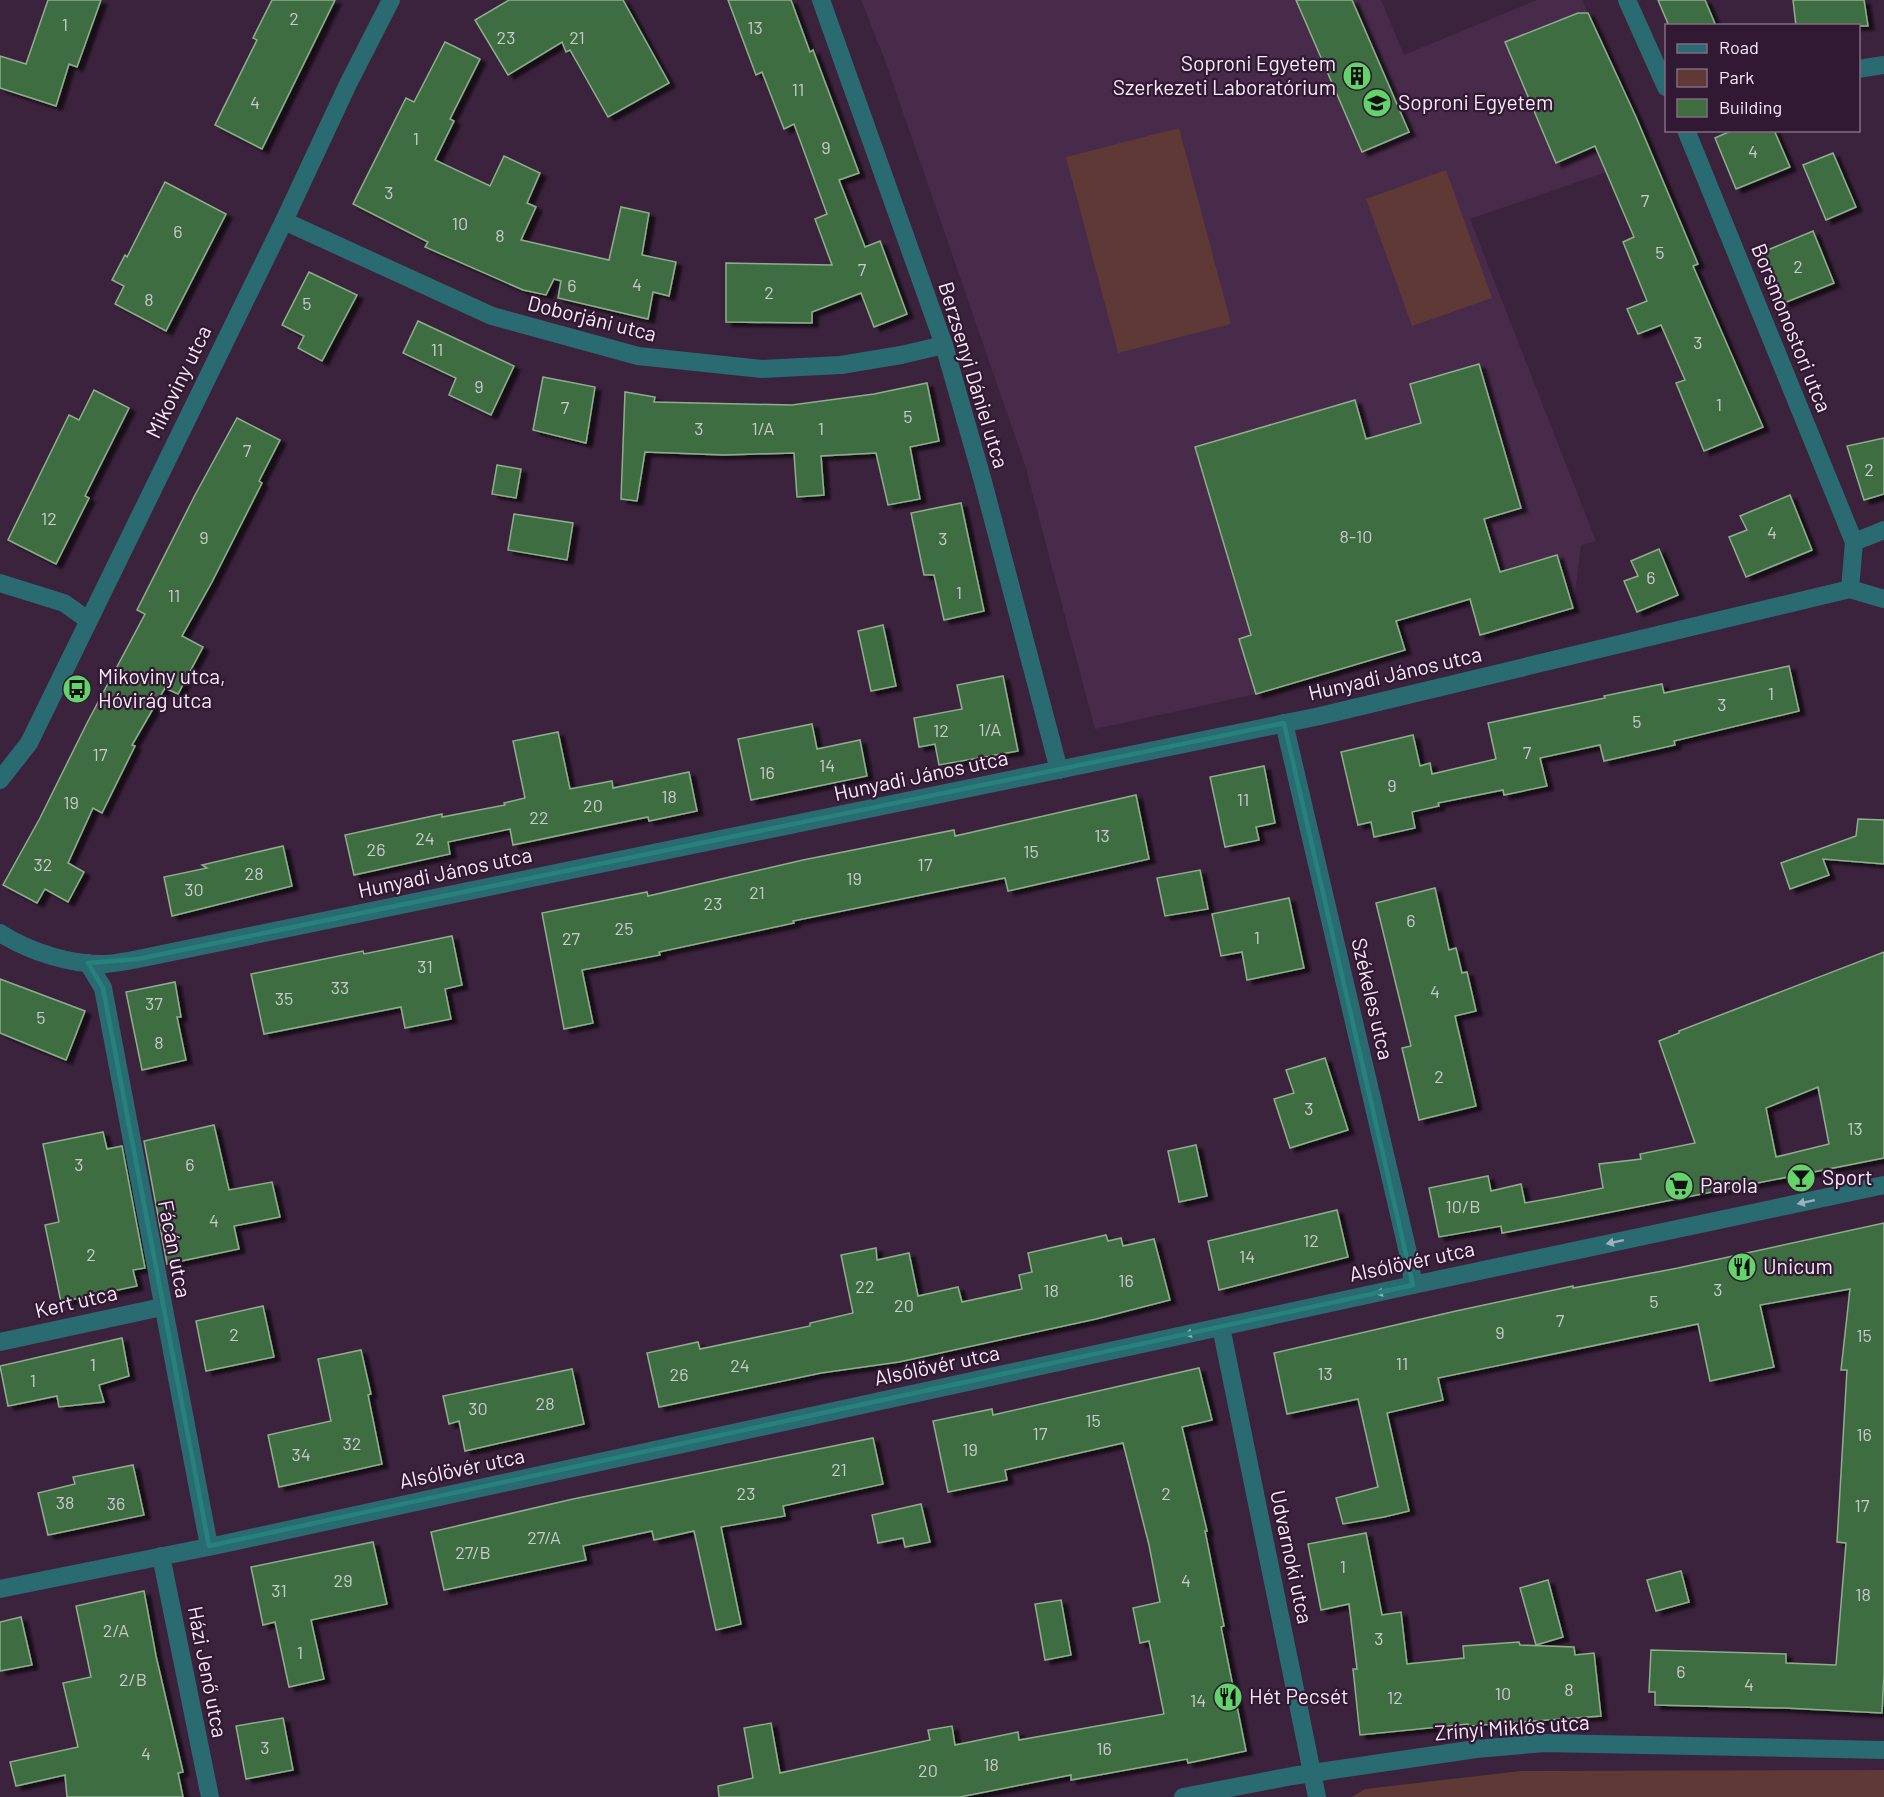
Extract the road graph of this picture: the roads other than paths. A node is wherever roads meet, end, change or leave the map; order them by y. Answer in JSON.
{"nodes":[{"id":1,"x":391,"y":0,"type":"edge"},
{"id":2,"x":821,"y":0,"type":"edge"},
{"id":3,"x":1627,"y":0,"type":"edge"},
{"id":4,"x":1884,"y":65,"type":"edge"},
{"id":5,"x":1860,"y":69,"type":"edge"},
{"id":6,"x":1665,"y":85,"type":"edge"},
{"id":7,"x":1687,"y":132,"type":"edge"},
{"id":8,"x":284,"y":221,"type":"junction"},
{"id":9,"x":944,"y":345,"type":"junction"},
{"id":10,"x":1884,"y":530,"type":"edge"},
{"id":11,"x":1854,"y":542,"type":"junction"},
{"id":12,"x":0,"y":583,"type":"edge"},
{"id":13,"x":1850,"y":589,"type":"junction"},
{"id":14,"x":1884,"y":599,"type":"edge"},
{"id":15,"x":88,"y":620,"type":"junction"},
{"id":16,"x":1284,"y":723,"type":"junction"},
{"id":17,"x":1059,"y":770,"type":"junction"},
{"id":18,"x":0,"y":780,"type":"edge"},
{"id":19,"x":0,"y":933,"type":"edge"},
{"id":20,"x":88,"y":963,"type":"junction"},
{"id":21,"x":1884,"y":1185,"type":"edge"},
{"id":22,"x":1413,"y":1285,"type":"junction"},
{"id":23,"x":162,"y":1307,"type":"junction"},
{"id":24,"x":1221,"y":1327,"type":"junction"},
{"id":25,"x":0,"y":1342,"type":"edge"},
{"id":26,"x":209,"y":1546,"type":"junction"},
{"id":27,"x":161,"y":1556,"type":"junction"},
{"id":28,"x":0,"y":1589,"type":"edge"},
{"id":29,"x":1884,"y":1750,"type":"edge"},
{"id":30,"x":1312,"y":1773,"type":"junction"},
{"id":31,"x":210,"y":1797,"type":"edge"},
{"id":32,"x":1183,"y":1797,"type":"edge"},
{"id":33,"x":1317,"y":1797,"type":"edge"}],
"edges":[{"from":1,"to":8,"type":"street","name":"Mikoviny utca"},
{"from":2,"to":9,"type":"street","name":"Berzsenyi Dániel utca"},
{"from":3,"to":6,"type":"street"},
{"from":4,"to":5,"type":"street"},
{"from":7,"to":11,"type":"street","name":"Borsmonostori utca"},
{"from":8,"to":9,"type":"street","name":"Doborjáni utca"},
{"from":8,"to":15,"type":"street","name":"Mikoviny utca"},
{"from":9,"to":17,"type":"street","name":"Berzsenyi Dániel utca"},
{"from":10,"to":11,"type":"street"},
{"from":11,"to":13,"type":"street"},
{"from":12,"to":15,"type":"street"},
{"from":13,"to":14,"type":"street","name":"Hunyadi János utca"},
{"from":13,"to":16,"type":"street","name":"Hunyadi János utca"},
{"from":15,"to":18,"type":"street","name":"Mikoviny utca"},
{"from":16,"to":17,"type":"street","name":"Hunyadi János utca"},
{"from":16,"to":22,"type":"street","name":"Székeles utca"},
{"from":17,"to":20,"type":"street","name":"Hunyadi János utca"},
{"from":19,"to":20,"type":"street","name":"Hunyadi János utca"},
{"from":20,"to":23,"type":"street","name":"Fácán utca"},
{"from":21,"to":22,"type":"street","name":"Alsólövér utca","one_way":true},
{"from":22,"to":24,"type":"street","name":"Alsólövér utca","one_way":true},
{"from":23,"to":25,"type":"street","name":"Kert utca"},
{"from":23,"to":26,"type":"street","name":"Fácán utca"},
{"from":24,"to":26,"type":"street","name":"Alsólövér utca","one_way":true},
{"from":24,"to":30,"type":"street","name":"Udvarnoki utca"},
{"from":26,"to":27,"type":"street","name":"Alsólövér utca"},
{"from":27,"to":28,"type":"street","name":"Alsólövér utca"},
{"from":27,"to":31,"type":"street","name":"Házi Jenő utca"},
{"from":29,"to":30,"type":"street","name":"Zrínyi Miklós utca"},
{"from":30,"to":32,"type":"street","name":"Zrínyi Miklós utca"},
{"from":30,"to":33,"type":"street","name":"Udvarnoki utca"}]}
